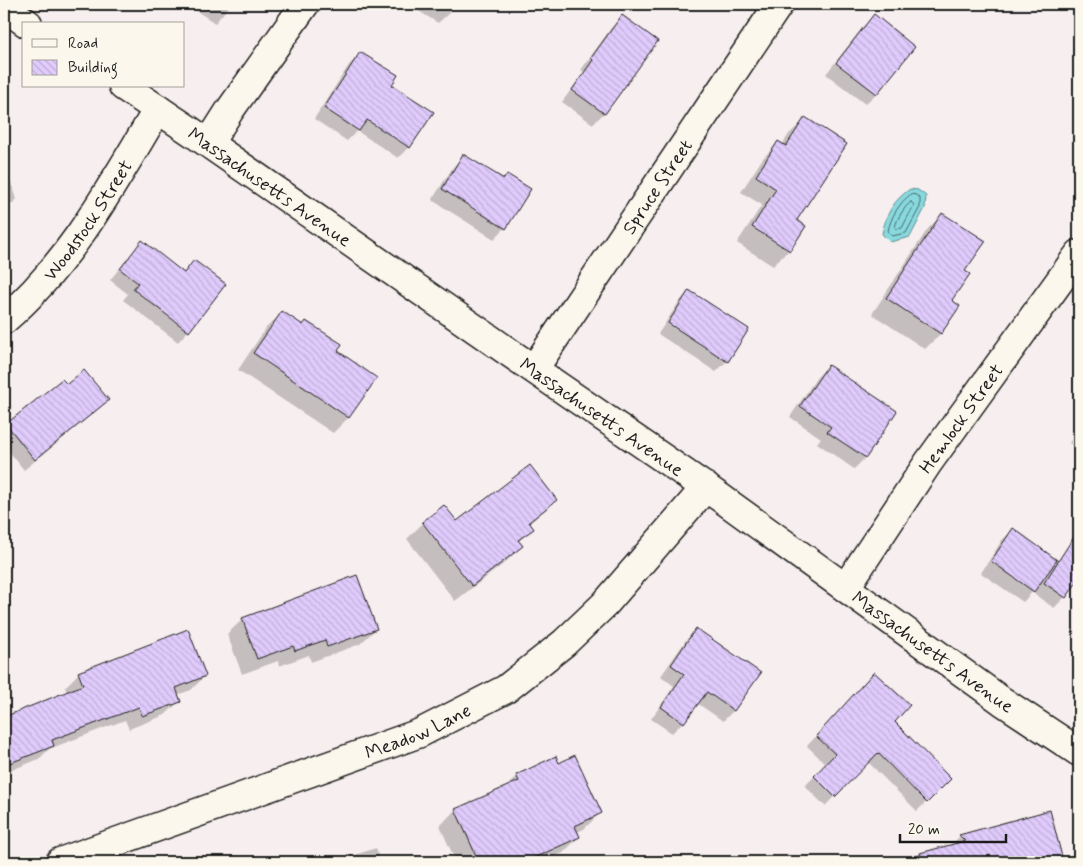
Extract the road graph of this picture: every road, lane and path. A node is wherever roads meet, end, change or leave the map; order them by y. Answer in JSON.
{"nodes":[{"id":1,"x":305,"y":4,"type":"edge"},
{"id":2,"x":780,"y":4,"type":"edge"},
{"id":3,"x":4,"y":7,"type":"edge"},
{"id":4,"x":25,"y":22,"type":"edge"},
{"id":5,"x":126,"y":88,"type":"edge"},
{"id":6,"x":158,"y":109,"type":"junction"},
{"id":7,"x":209,"y":143,"type":"junction"},
{"id":8,"x":1079,"y":254,"type":"edge"},
{"id":9,"x":4,"y":320,"type":"edge"},
{"id":10,"x":534,"y":369,"type":"junction"},
{"id":11,"x":706,"y":487,"type":"junction"},
{"id":12,"x":846,"y":587,"type":"junction"},
{"id":13,"x":1079,"y":752,"type":"edge"},
{"id":14,"x":60,"y":862,"type":"edge"}],
"edges":[{"from":1,"to":7,"type":"street"},
{"from":2,"to":10,"type":"street","name":"Spruce Street"},
{"from":3,"to":4,"type":"street"},
{"from":5,"to":6,"type":"street","name":"Massachusetts Avenue"},
{"from":6,"to":7,"type":"street","name":"Massachusetts Avenue"},
{"from":6,"to":9,"type":"street","name":"Woodstock Street"},
{"from":7,"to":10,"type":"street","name":"Massachusetts Avenue"},
{"from":8,"to":12,"type":"street","name":"Hemlock Street"},
{"from":10,"to":11,"type":"street","name":"Massachusetts Avenue"},
{"from":11,"to":12,"type":"street","name":"Massachusetts Avenue"},
{"from":11,"to":14,"type":"street","name":"Meadow Lane"},
{"from":12,"to":13,"type":"street","name":"Massachusetts Avenue"}]}
